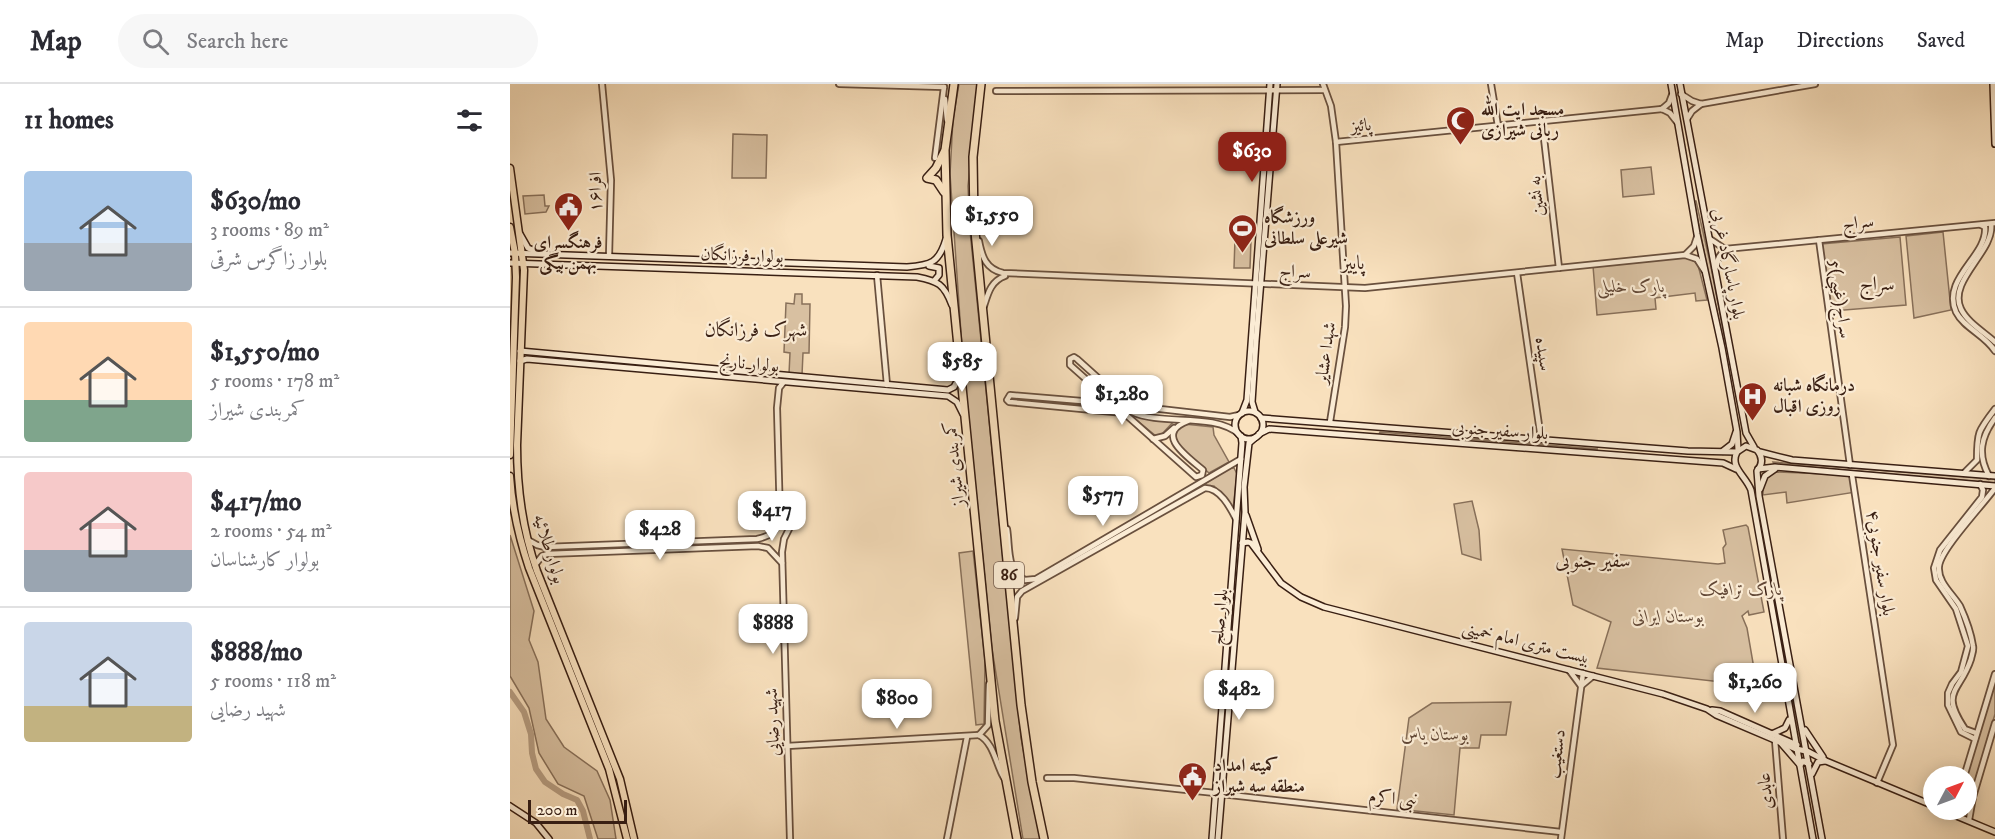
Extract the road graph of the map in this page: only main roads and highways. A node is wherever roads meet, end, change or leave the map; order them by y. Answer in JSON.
{"nodes":[{"id":1,"x":954,"y":84,"type":"edge"},
{"id":2,"x":981,"y":84,"type":"edge"},
{"id":3,"x":1671,"y":84,"type":"edge"},
{"id":4,"x":1680,"y":84,"type":"edge"},
{"id":5,"x":1993,"y":84,"type":"edge"},
{"id":6,"x":1273,"y":87,"type":"edge"},
{"id":7,"x":1995,"y":144,"type":"edge"},
{"id":8,"x":945,"y":150,"type":"junction"},
{"id":9,"x":510,"y":168,"type":"edge"},
{"id":10,"x":1699,"y":195,"type":"junction"},
{"id":11,"x":946,"y":196,"type":"junction"},
{"id":12,"x":1690,"y":197,"type":"junction"},
{"id":13,"x":510,"y":229,"type":"edge"},
{"id":14,"x":519,"y":232,"type":"junction"},
{"id":15,"x":947,"y":235,"type":"junction"},
{"id":16,"x":513,"y":242,"type":"junction"},
{"id":17,"x":521,"y":243,"type":"junction"},
{"id":18,"x":512,"y":253,"type":"edge"},
{"id":19,"x":523,"y":254,"type":"junction"},
{"id":20,"x":534,"y":254,"type":"junction"},
{"id":21,"x":544,"y":254,"type":"junction"},
{"id":22,"x":663,"y":258,"type":"junction"},
{"id":23,"x":513,"y":263,"type":"edge"},
{"id":24,"x":524,"y":264,"type":"junction"},
{"id":25,"x":535,"y":264,"type":"junction"},
{"id":26,"x":923,"y":266,"type":"junction"},
{"id":27,"x":663,"y":268,"type":"junction"},
{"id":28,"x":524,"y":277,"type":"junction"},
{"id":29,"x":514,"y":278,"type":"edge"},
{"id":30,"x":934,"y":280,"type":"junction"},
{"id":31,"x":955,"y":312,"type":"junction"},
{"id":32,"x":1729,"y":346,"type":"junction"},
{"id":33,"x":1722,"y":348,"type":"junction"},
{"id":34,"x":524,"y":356,"type":"junction"},
{"id":35,"x":657,"y":368,"type":"junction"},
{"id":36,"x":961,"y":374,"type":"junction"},
{"id":37,"x":1250,"y":389,"type":"junction"},
{"id":38,"x":948,"y":393,"type":"junction"},
{"id":39,"x":1255,"y":412,"type":"junction"},
{"id":40,"x":1240,"y":414,"type":"junction"},
{"id":41,"x":965,"y":417,"type":"junction"},
{"id":42,"x":1261,"y":418,"type":"junction"},
{"id":43,"x":1278,"y":420,"type":"junction"},
{"id":44,"x":1374,"y":425,"type":"junction"},
{"id":45,"x":1278,"y":429,"type":"junction"},
{"id":46,"x":1737,"y":430,"type":"junction"},
{"id":47,"x":1745,"y":432,"type":"junction"},
{"id":48,"x":1240,"y":435,"type":"junction"},
{"id":49,"x":1257,"y":435,"type":"junction"},
{"id":50,"x":1374,"y":436,"type":"junction"},
{"id":51,"x":514,"y":444,"type":"edge"},
{"id":52,"x":1602,"y":444,"type":"junction"},
{"id":53,"x":1757,"y":450,"type":"junction"},
{"id":54,"x":1737,"y":451,"type":"junction"},
{"id":55,"x":1708,"y":452,"type":"junction"},
{"id":56,"x":1603,"y":453,"type":"junction"},
{"id":57,"x":1719,"y":453,"type":"junction"},
{"id":58,"x":510,"y":455,"type":"edge"},
{"id":59,"x":1776,"y":458,"type":"junction"},
{"id":60,"x":1711,"y":462,"type":"junction"},
{"id":61,"x":1777,"y":467,"type":"junction"},
{"id":62,"x":1758,"y":470,"type":"junction"},
{"id":63,"x":1739,"y":471,"type":"junction"},
{"id":64,"x":510,"y":476,"type":"edge"},
{"id":65,"x":1992,"y":476,"type":"edge"},
{"id":66,"x":1995,"y":487,"type":"edge"},
{"id":67,"x":1759,"y":496,"type":"junction"},
{"id":68,"x":1245,"y":512,"type":"junction"},
{"id":69,"x":1242,"y":543,"type":"junction"},
{"id":70,"x":1260,"y":553,"type":"junction"},
{"id":71,"x":1780,"y":609,"type":"junction"},
{"id":72,"x":1772,"y":610,"type":"junction"},
{"id":73,"x":1230,"y":647,"type":"junction"},
{"id":74,"x":1790,"y":712,"type":"junction"},
{"id":75,"x":1802,"y":726,"type":"junction"},
{"id":76,"x":1793,"y":729,"type":"junction"},
{"id":77,"x":1775,"y":739,"type":"junction"},
{"id":78,"x":1796,"y":746,"type":"junction"},
{"id":79,"x":1806,"y":751,"type":"junction"},
{"id":80,"x":1826,"y":761,"type":"junction"},
{"id":81,"x":1809,"y":764,"type":"junction"},
{"id":82,"x":1800,"y":765,"type":"junction"},
{"id":83,"x":1811,"y":777,"type":"junction"},
{"id":84,"x":1218,"y":794,"type":"junction"},
{"id":85,"x":1923,"y":802,"type":"edge"},
{"id":86,"x":510,"y":806,"type":"edge"},
{"id":87,"x":1969,"y":820,"type":"edge"},
{"id":88,"x":1995,"y":832,"type":"edge"},
{"id":89,"x":549,"y":839,"type":"edge"},
{"id":90,"x":627,"y":839,"type":"edge"},
{"id":91,"x":634,"y":839,"type":"edge"},
{"id":92,"x":1017,"y":839,"type":"edge"},
{"id":93,"x":1044,"y":839,"type":"edge"},
{"id":94,"x":1212,"y":839,"type":"edge"},
{"id":95,"x":1218,"y":839,"type":"edge"},
{"id":96,"x":1813,"y":839,"type":"edge"},
{"id":97,"x":1822,"y":839,"type":"edge"}],
"edges":[{"from":1,"to":8,"type":"highway","name":"کمربندی شیراز","number":"86"},
{"from":2,"to":93,"type":"highway","number":"86"},
{"from":3,"to":12,"type":"main road","name":"بلوار پاسارگاد غربی"},
{"from":4,"to":10,"type":"main road","name":"بلوار پاسارگاد غربی"},
{"from":5,"to":7,"type":"main road"},
{"from":6,"to":37,"type":"main road"},
{"from":8,"to":11,"type":"highway","name":"کمربندی شیراز","number":"86"},
{"from":8,"to":11,"type":"highway"},
{"from":9,"to":14,"type":"main road","name":"بولوار طلائیه"},
{"from":10,"to":12,"type":"main road"},
{"from":10,"to":32,"type":"main road","name":"بلوار پاسارگاد غربی"},
{"from":11,"to":15,"type":"highway","name":"کمربندی شیراز","number":"86"},
{"from":12,"to":33,"type":"main road","name":"بلوار پاسارگاد غربی"},
{"from":13,"to":16,"type":"main road","name":"بولوار طلائیه"},
{"from":14,"to":17,"type":"main road","name":"بولوار طلائیه"},
{"from":14,"to":21,"type":"main road"},
{"from":15,"to":26,"type":"main road"},
{"from":15,"to":31,"type":"highway","name":"کمربندی شیراز","number":"86"},
{"from":16,"to":17,"type":"main road"},
{"from":16,"to":18,"type":"main road","name":"بولوار طلائیه"},
{"from":17,"to":19,"type":"main road","name":"بولوار طلائیه"},
{"from":18,"to":19,"type":"main road","name":"بولوار فرزانگان"},
{"from":18,"to":23,"type":"main road","name":"بولوار طلائیه"},
{"from":19,"to":20,"type":"main road","name":"بولوار فرزانگان"},
{"from":19,"to":24,"type":"main road","name":"بولوار طلائیه"},
{"from":20,"to":21,"type":"main road","name":"بولوار فرزانگان"},
{"from":20,"to":25,"type":"main road"},
{"from":21,"to":22,"type":"main road","name":"بولوار فرزانگان"},
{"from":22,"to":26,"type":"main road","name":"بولوار فرزانگان"},
{"from":22,"to":27,"type":"main road"},
{"from":23,"to":24,"type":"main road","name":"بولوار فرزانگان"},
{"from":23,"to":29,"type":"main road","name":"بولوار طلائیه"},
{"from":24,"to":25,"type":"main road","name":"بولوار فرزانگان"},
{"from":24,"to":28,"type":"main road","name":"بولوار طلائیه"},
{"from":25,"to":27,"type":"main road","name":"بولوار فرزانگان"},
{"from":26,"to":30,"type":"main road"},
{"from":27,"to":30,"type":"main road","name":"بولوار فرزانگان"},
{"from":28,"to":29,"type":"main road"},
{"from":28,"to":34,"type":"main road","name":"بولوار طلائیه"},
{"from":29,"to":51,"type":"main road","name":"بولوار طلائیه"},
{"from":30,"to":31,"type":"main road"},
{"from":31,"to":36,"type":"highway","name":"کمربندی شیراز","number":"86"},
{"from":32,"to":33,"type":"main road"},
{"from":32,"to":47,"type":"main road","name":"بلوار پاسارگاد غربی"},
{"from":33,"to":46,"type":"main road","name":"بلوار پاسارگاد غربی"},
{"from":34,"to":35,"type":"main road","name":"بولوار نارنج"},
{"from":34,"to":51,"type":"main road","name":"بولوار طلائیه"},
{"from":35,"to":38,"type":"main road","name":"بولوار نارنج"},
{"from":35,"to":38,"type":"main road","name":"بولوار نارنج"},
{"from":36,"to":38,"type":"main road"},
{"from":36,"to":41,"type":"highway","name":"کمربندی شیراز","number":"86"},
{"from":37,"to":39,"type":"main road"},
{"from":37,"to":40,"type":"main road"},
{"from":38,"to":41,"type":"main road"},
{"from":39,"to":40,"type":"main road"},
{"from":39,"to":42,"type":"main road"},
{"from":40,"to":48,"type":"main road"},
{"from":41,"to":92,"type":"highway","name":"کمربندی شیراز","number":"86"},
{"from":42,"to":43,"type":"main road","name":"بلوار سفیر جنوبی"},
{"from":42,"to":49,"type":"main road"},
{"from":43,"to":44,"type":"main road","name":"بلوار سفیر جنوبی"},
{"from":43,"to":45,"type":"main road"},
{"from":44,"to":50,"type":"main road"},
{"from":44,"to":52,"type":"main road","name":"بلوار سفیر جنوبی"},
{"from":45,"to":49,"type":"main road","name":"بلوار سفیر جنوبی"},
{"from":45,"to":50,"type":"main road","name":"بلوار سفیر جنوبی"},
{"from":46,"to":47,"type":"main road"},
{"from":46,"to":54,"type":"main road","name":"بلوار پاسارگاد غربی"},
{"from":46,"to":57,"type":"main road"},
{"from":47,"to":53,"type":"main road","name":"بلوار پاسارگاد غربی"},
{"from":48,"to":49,"type":"main road"},
{"from":48,"to":73,"type":"main road","name":"بلوار صلح"},
{"from":49,"to":68,"type":"main road","name":"بلوار صلح"},
{"from":50,"to":56,"type":"main road","name":"بلوار سفیر جنوبی"},
{"from":51,"to":58,"type":"main road","name":"بولوار طلائیه"},
{"from":51,"to":91,"type":"main road","name":"بولوار طلائیه"},
{"from":52,"to":55,"type":"main road","name":"بلوار سفیر جنوبی"},
{"from":52,"to":56,"type":"main road"},
{"from":53,"to":54,"type":"main road","name":"بلوار سفیر جنوبی"},
{"from":53,"to":59,"type":"main road"},
{"from":53,"to":62,"type":"main road"},
{"from":54,"to":57,"type":"main road","name":"بلوار سفیر جنوبی"},
{"from":54,"to":63,"type":"main road","name":"بلوار پاسارگاد غربی"},
{"from":55,"to":57,"type":"main road","name":"بلوار سفیر جنوبی"},
{"from":55,"to":60,"type":"main road"},
{"from":56,"to":60,"type":"main road","name":"بلوار سفیر جنوبی"},
{"from":59,"to":61,"type":"main road"},
{"from":59,"to":65,"type":"main road"},
{"from":60,"to":63,"type":"main road","name":"بلوار سفیر جنوبی"},
{"from":61,"to":62,"type":"main road"},
{"from":61,"to":66,"type":"main road"},
{"from":61,"to":67,"type":"main road"},
{"from":62,"to":67,"type":"main road"},
{"from":63,"to":72,"type":"main road"},
{"from":64,"to":90,"type":"main road","name":"بولوار طلائیه"},
{"from":67,"to":71,"type":"main road"},
{"from":68,"to":69,"type":"main road","name":"بلوار صلح"},
{"from":68,"to":70,"type":"main road"},
{"from":69,"to":70,"type":"main road"},
{"from":69,"to":73,"type":"main road","name":"بلوار صلح"},
{"from":70,"to":77,"type":"main road","name":"بیست متری امام خمینی"},
{"from":71,"to":72,"type":"main road"},
{"from":71,"to":75,"type":"main road"},
{"from":72,"to":74,"type":"main road"},
{"from":73,"to":84,"type":"main road","name":"بلوار صلح"},
{"from":74,"to":76,"type":"main road"},
{"from":74,"to":77,"type":"main road"},
{"from":75,"to":76,"type":"main road"},
{"from":75,"to":79,"type":"main road"},
{"from":75,"to":80,"type":"main road"},
{"from":76,"to":78,"type":"main road"},
{"from":77,"to":78,"type":"main road"},
{"from":77,"to":78,"type":"main road"},
{"from":77,"to":82,"type":"main road"},
{"from":78,"to":79,"type":"main road"},
{"from":78,"to":82,"type":"main road"},
{"from":79,"to":80,"type":"main road"},
{"from":79,"to":81,"type":"main road"},
{"from":80,"to":83,"type":"main road"},
{"from":80,"to":85,"type":"main road"},
{"from":81,"to":82,"type":"main road"},
{"from":81,"to":83,"type":"main road"},
{"from":82,"to":96,"type":"main road"},
{"from":83,"to":97,"type":"main road"},
{"from":84,"to":94,"type":"main road","name":"بلوار صلح"},
{"from":84,"to":95,"type":"main road","name":"بلوار صلح"},
{"from":86,"to":89,"type":"main road"},
{"from":87,"to":88,"type":"main road"}]}
